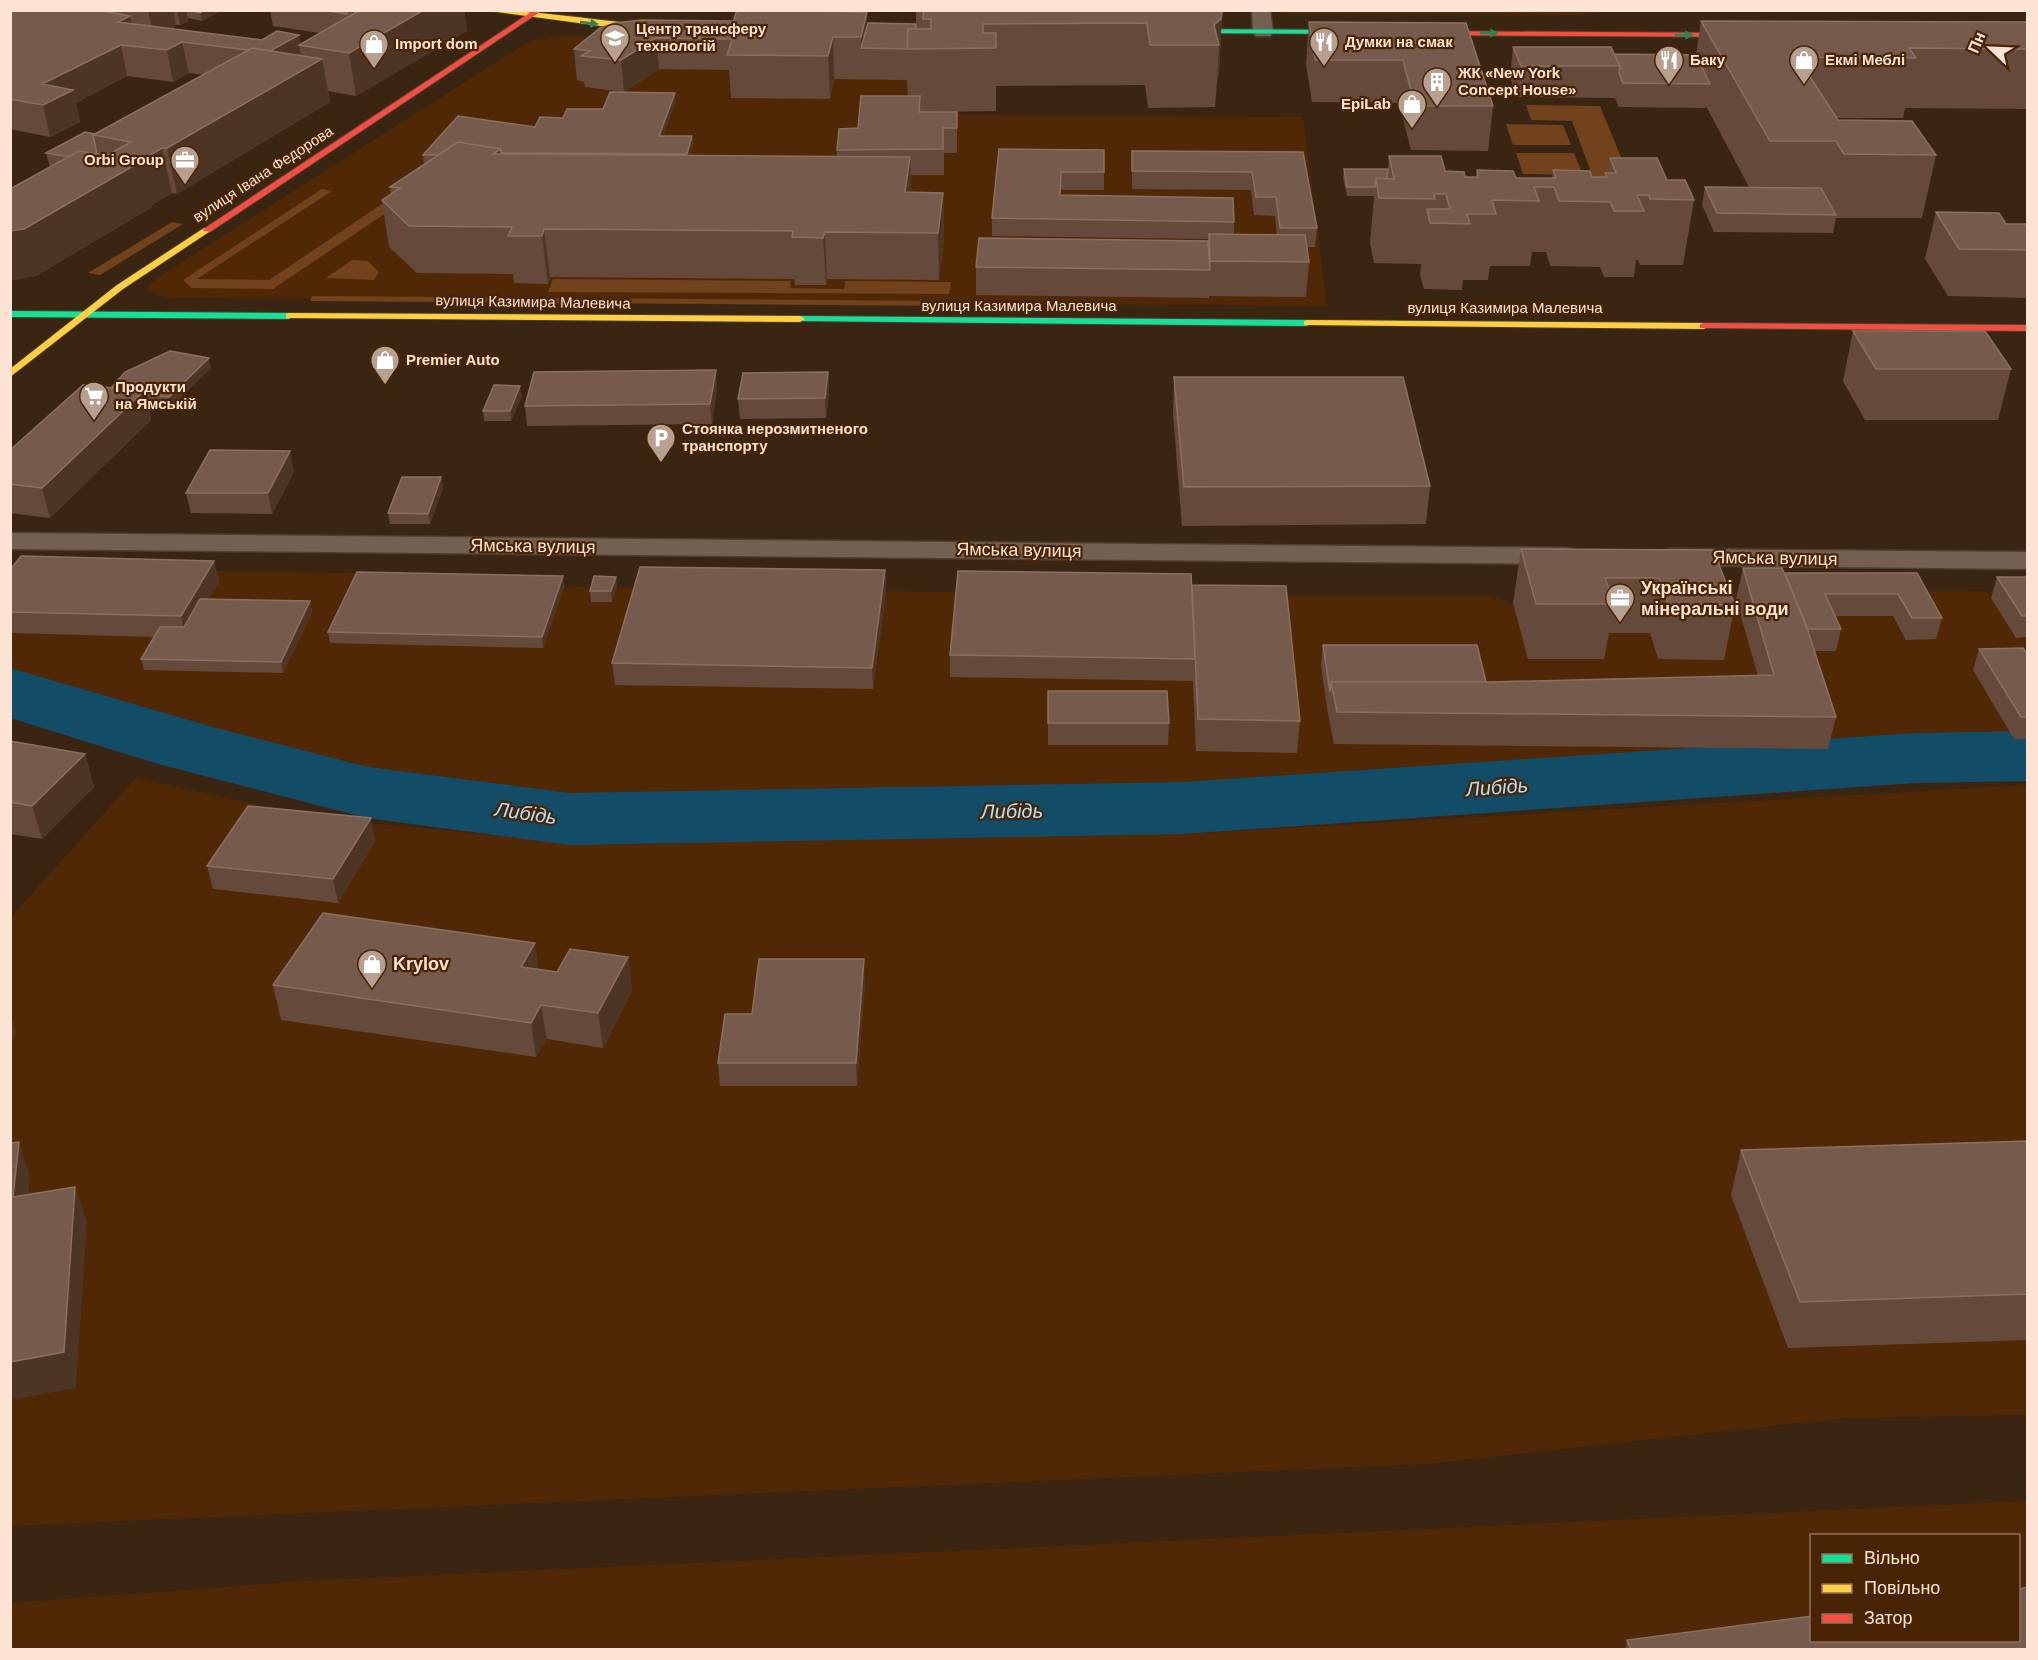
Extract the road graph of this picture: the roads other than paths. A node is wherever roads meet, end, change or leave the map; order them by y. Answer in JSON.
{"nodes":[{"id":1,"x":486,"y":10,"type":"edge"},
{"id":2,"x":1261,"y":10,"type":"edge"},
{"id":3,"x":536,"y":14,"type":"edge"},
{"id":4,"x":669,"y":27,"type":"edge"},
{"id":5,"x":1165,"y":31,"type":"edge"},
{"id":6,"x":1263,"y":32,"type":"junction"},
{"id":7,"x":1370,"y":32,"type":"edge"},
{"id":8,"x":1416,"y":33,"type":"edge"},
{"id":9,"x":1755,"y":35,"type":"edge"},
{"id":10,"x":10,"y":314,"type":"edge"},
{"id":11,"x":84,"y":314,"type":"junction"},
{"id":12,"x":2028,"y":328,"type":"edge"},
{"id":13,"x":10,"y":374,"type":"edge"},
{"id":14,"x":10,"y":541,"type":"edge"},
{"id":15,"x":1589,"y":556,"type":"edge"},
{"id":16,"x":1649,"y":557,"type":"edge"},
{"id":17,"x":2028,"y":561,"type":"edge"}],
"edges":[{"from":1,"to":3,"type":"main road"},
{"from":2,"to":6,"type":"street"},
{"from":3,"to":4,"type":"main road","one_way":true},
{"from":3,"to":11,"type":"main road","name":"вулиця Івана Федорова"},
{"from":5,"to":6,"type":"main road"},
{"from":6,"to":7,"type":"main road"},
{"from":8,"to":9,"type":"main road","one_way":true},
{"from":10,"to":11,"type":"main road","name":"вулиця Казимира Малевича"},
{"from":11,"to":12,"type":"main road","name":"вулиця Казимира Малевича"},
{"from":11,"to":13,"type":"main road","name":"вулиця Івана Федорова"},
{"from":14,"to":15,"type":"street","name":"Ямська вулиця"},
{"from":16,"to":17,"type":"street","name":"Ямська вулиця"}]}
